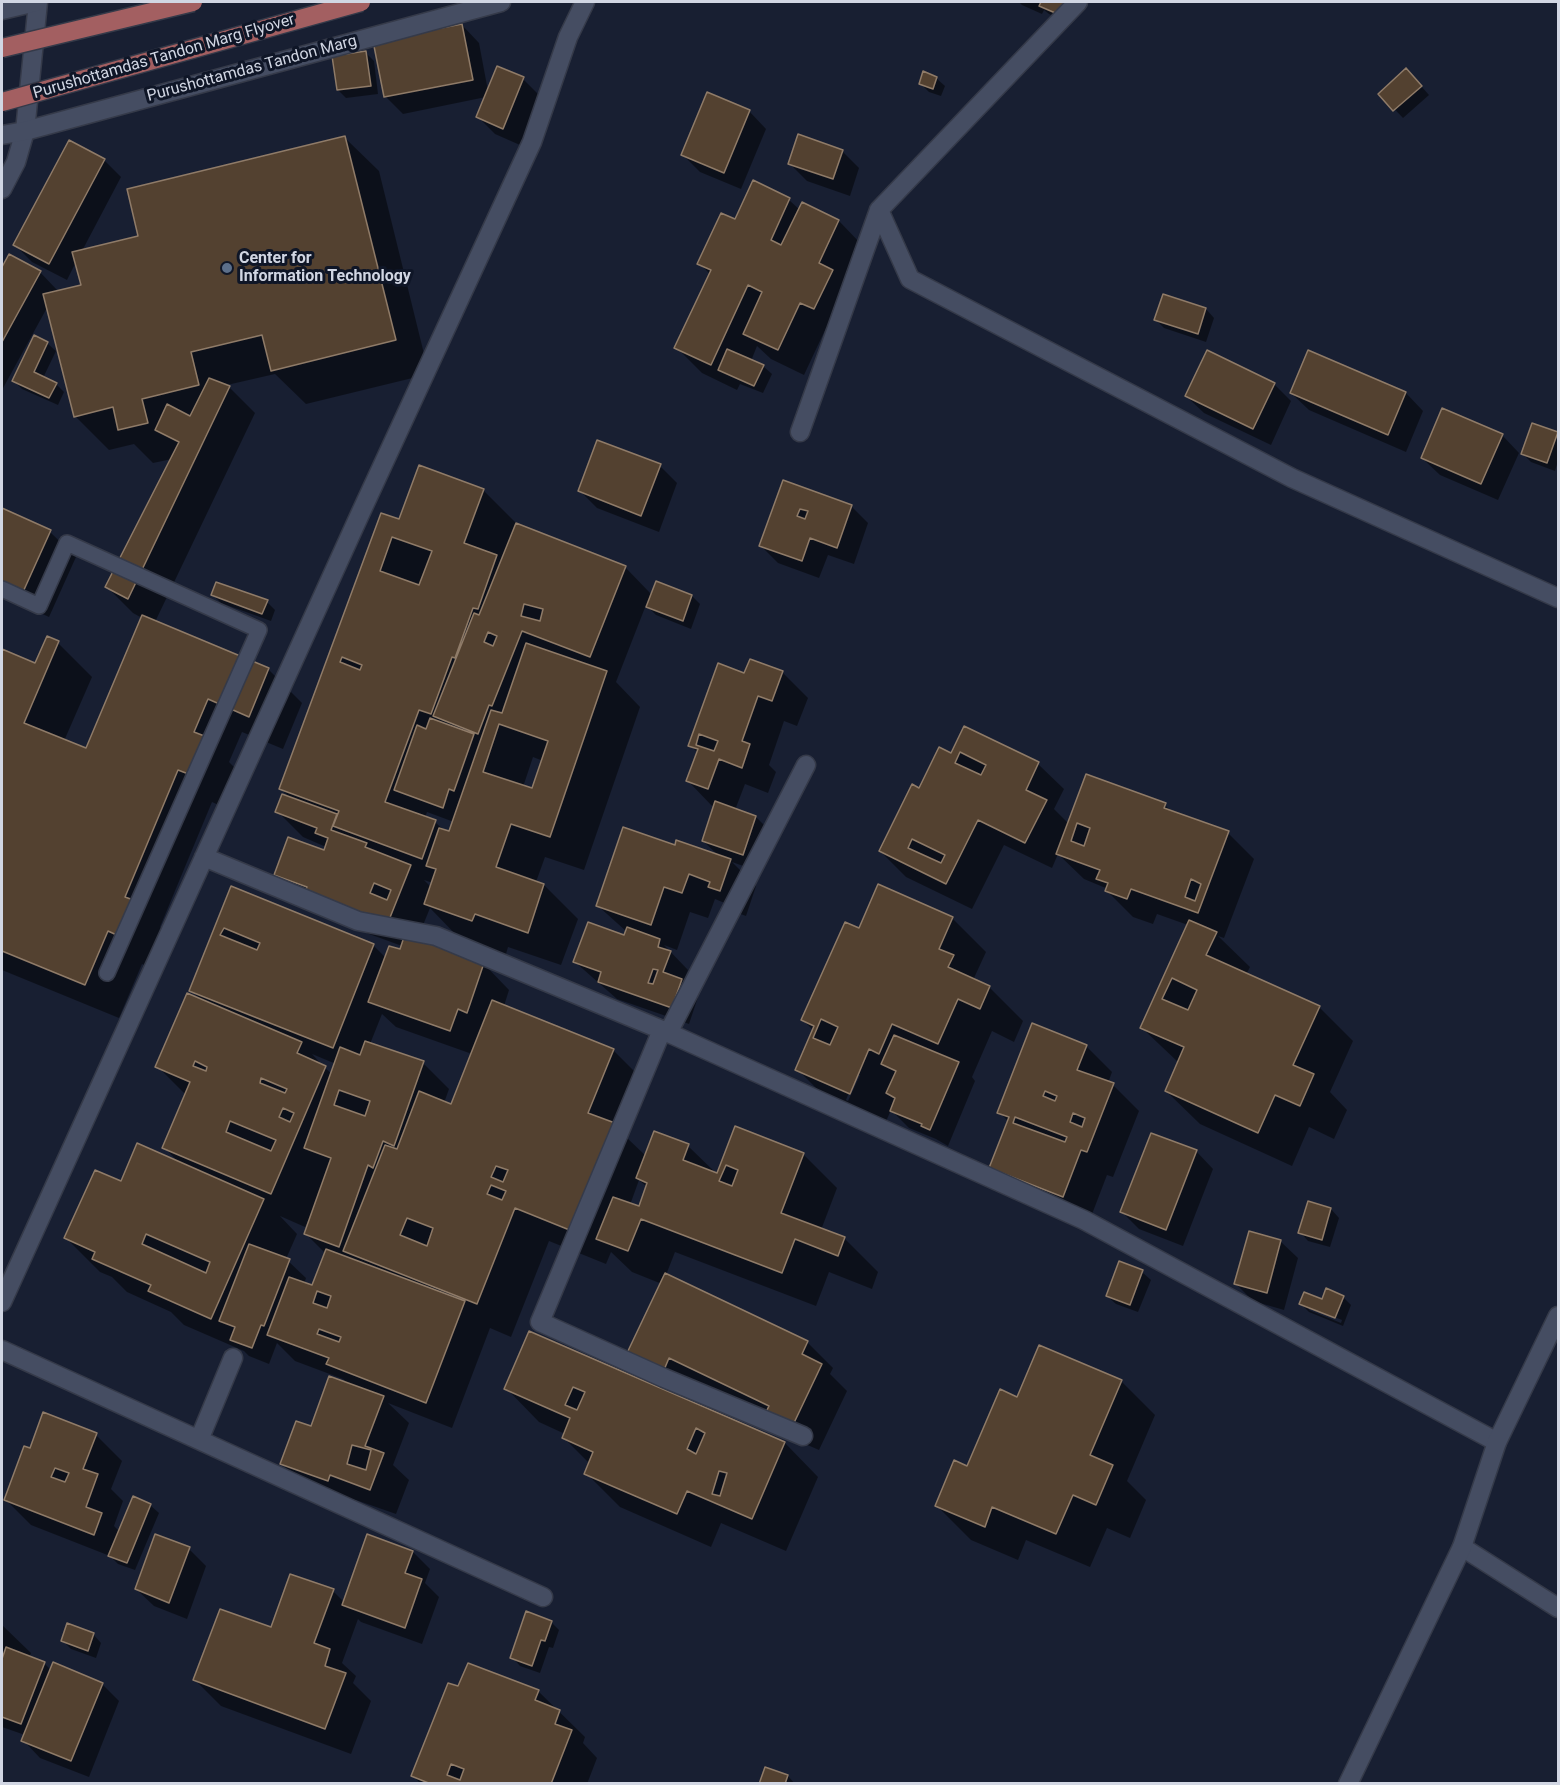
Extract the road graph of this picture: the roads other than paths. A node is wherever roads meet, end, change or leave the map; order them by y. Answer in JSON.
{"nodes":[{"id":1,"x":37,"y":2,"type":"edge"},
{"id":2,"x":193,"y":2,"type":"edge"},
{"id":3,"x":362,"y":2,"type":"edge"},
{"id":4,"x":501,"y":2,"type":"edge"},
{"id":5,"x":585,"y":2,"type":"edge"},
{"id":6,"x":1078,"y":2,"type":"edge"},
{"id":7,"x":2,"y":10,"type":"edge"},
{"id":8,"x":2,"y":48,"type":"edge"},
{"id":9,"x":2,"y":102,"type":"edge"},
{"id":10,"x":25,"y":130,"type":"junction"},
{"id":11,"x":2,"y":135,"type":"edge"},
{"id":12,"x":2,"y":189,"type":"edge"},
{"id":13,"x":879,"y":210,"type":"junction"},
{"id":14,"x":800,"y":432,"type":"dead end"},
{"id":15,"x":2,"y":589,"type":"edge"},
{"id":16,"x":1558,"y":598,"type":"edge"},
{"id":17,"x":806,"y":765,"type":"dead end"},
{"id":18,"x":204,"y":856,"type":"junction"},
{"id":19,"x":107,"y":973,"type":"dead end"},
{"id":20,"x":665,"y":1032,"type":"junction"},
{"id":21,"x":2,"y":1302,"type":"edge"},
{"id":22,"x":1558,"y":1316,"type":"edge"},
{"id":23,"x":2,"y":1350,"type":"edge"},
{"id":24,"x":233,"y":1358,"type":"dead end"},
{"id":25,"x":803,"y":1436,"type":"dead end"},
{"id":26,"x":199,"y":1440,"type":"junction"},
{"id":27,"x":1497,"y":1442,"type":"junction"},
{"id":28,"x":1461,"y":1547,"type":"junction"},
{"id":29,"x":543,"y":1597,"type":"dead end"},
{"id":30,"x":1558,"y":1608,"type":"edge"},
{"id":31,"x":1348,"y":1784,"type":"edge"}],
"edges":[{"from":1,"to":7,"type":"street"},
{"from":1,"to":10,"type":"street"},
{"from":2,"to":8,"type":"main road","bridge":true},
{"from":3,"to":9,"type":"main road","name":"Purushottamdas Tandon Marg Flyover","bridge":true},
{"from":4,"to":10,"type":"street","name":"Purushottamdas Tandon Marg"},
{"from":5,"to":18,"type":"street"},
{"from":6,"to":13,"type":"street"},
{"from":10,"to":11,"type":"street","name":"Purushottamdas Tandon Marg"},
{"from":10,"to":12,"type":"street"},
{"from":13,"to":14,"type":"street"},
{"from":13,"to":16,"type":"street"},
{"from":15,"to":19,"type":"lane"},
{"from":17,"to":20,"type":"street"},
{"from":18,"to":20,"type":"street"},
{"from":18,"to":21,"type":"street"},
{"from":20,"to":25,"type":"street"},
{"from":20,"to":27,"type":"street"},
{"from":22,"to":27,"type":"street"},
{"from":23,"to":26,"type":"street"},
{"from":24,"to":26,"type":"street"},
{"from":26,"to":29,"type":"street"},
{"from":27,"to":28,"type":"street"},
{"from":28,"to":30,"type":"street"},
{"from":28,"to":31,"type":"street"}]}
